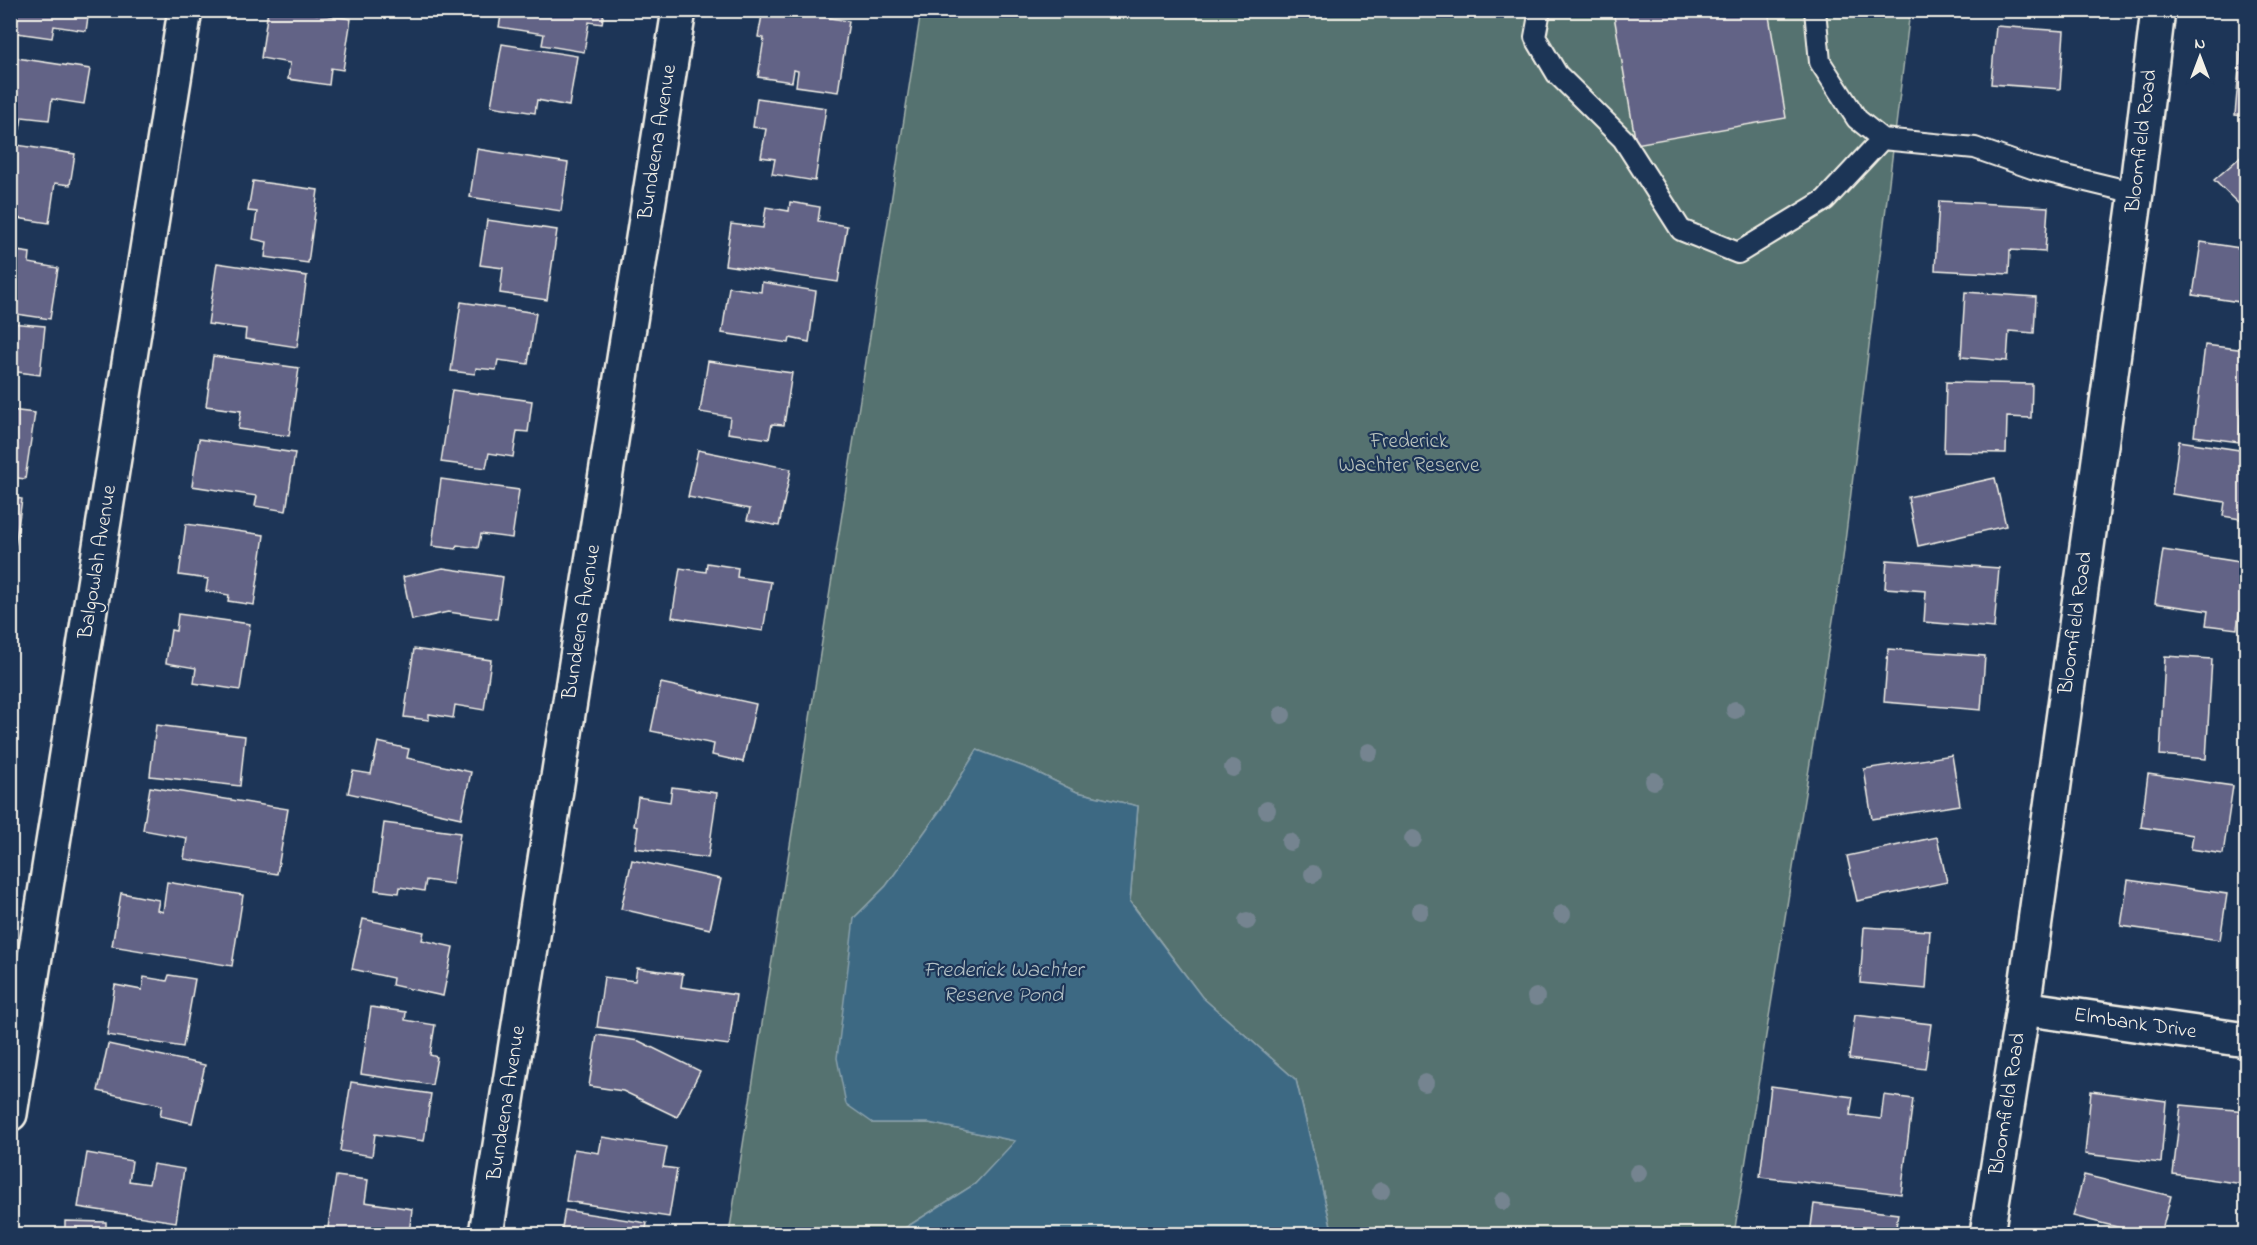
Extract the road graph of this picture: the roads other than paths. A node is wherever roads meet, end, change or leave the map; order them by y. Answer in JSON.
{"nodes":[{"id":1,"x":185,"y":10,"type":"edge"},
{"id":2,"x":679,"y":10,"type":"edge"},
{"id":3,"x":1540,"y":10,"type":"edge"},
{"id":4,"x":1815,"y":10,"type":"edge"},
{"id":5,"x":2158,"y":10,"type":"edge"},
{"id":6,"x":1882,"y":139,"type":"junction"},
{"id":7,"x":2136,"y":193,"type":"junction"},
{"id":8,"x":19,"y":1007,"type":"edge"},
{"id":9,"x":2024,"y":1008,"type":"junction"},
{"id":10,"x":2247,"y":1040,"type":"edge"},
{"id":11,"x":10,"y":1114,"type":"edge"},
{"id":12,"x":486,"y":1234,"type":"edge"},
{"id":13,"x":1987,"y":1234,"type":"edge"}],
"edges":[{"from":1,"to":8,"type":"street","name":"Balgowlah Avenue"},
{"from":2,"to":12,"type":"street","name":"Bundeena Avenue"},
{"from":3,"to":6,"type":"lane"},
{"from":4,"to":6,"type":"lane"},
{"from":5,"to":7,"type":"street","name":"Bloomfield Road"},
{"from":6,"to":7,"type":"lane"},
{"from":7,"to":9,"type":"street","name":"Bloomfield Road"},
{"from":8,"to":11,"type":"street","name":"Balgowlah Avenue"},
{"from":9,"to":10,"type":"street","name":"Elmbank Drive"},
{"from":9,"to":13,"type":"street","name":"Bloomfield Road"}]}
